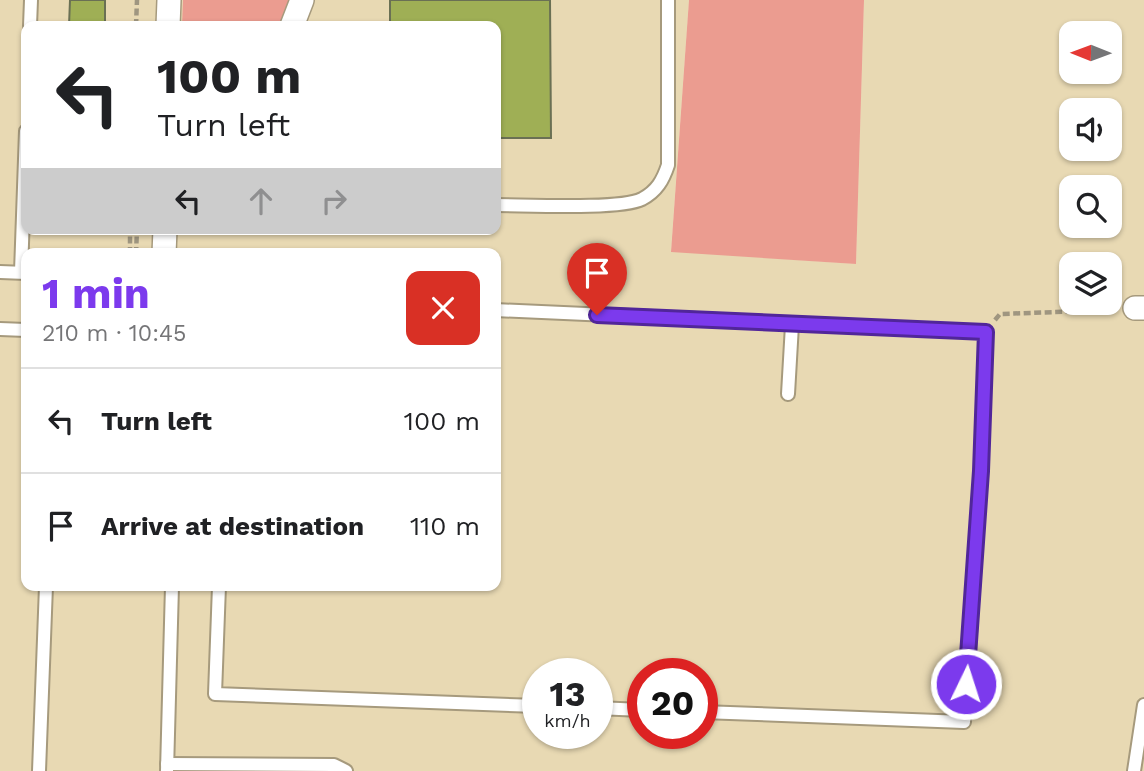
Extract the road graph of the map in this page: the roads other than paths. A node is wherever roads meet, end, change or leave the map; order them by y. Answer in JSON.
{"nodes":[{"id":1,"x":32,"y":0,"type":"edge"},
{"id":2,"x":169,"y":0,"type":"edge"},
{"id":3,"x":302,"y":0,"type":"edge"},
{"id":4,"x":668,"y":0,"type":"edge"},
{"id":5,"x":30,"y":21,"type":"edge"},
{"id":6,"x":168,"y":21,"type":"edge"},
{"id":7,"x":294,"y":21,"type":"edge"},
{"id":8,"x":501,"y":205,"type":"edge"},
{"id":9,"x":0,"y":272,"type":"edge"},
{"id":10,"x":21,"y":273,"type":"edge"},
{"id":11,"x":501,"y":310,"type":"edge"},
{"id":12,"x":792,"y":325,"type":"junction"},
{"id":13,"x":0,"y":329,"type":"edge"},
{"id":14,"x":21,"y":330,"type":"edge"},
{"id":15,"x":788,"y":394,"type":"dead end"},
{"id":16,"x":46,"y":591,"type":"edge"},
{"id":17,"x":172,"y":591,"type":"edge"},
{"id":18,"x":219,"y":591,"type":"edge"},
{"id":19,"x":522,"y":705,"type":"edge"},
{"id":20,"x":1144,"y":705,"type":"edge"},
{"id":21,"x":718,"y":713,"type":"edge"},
{"id":22,"x":167,"y":768,"type":"edge"},
{"id":23,"x":39,"y":771,"type":"edge"},
{"id":24,"x":346,"y":771,"type":"edge"},
{"id":25,"x":1134,"y":771,"type":"edge"}],
"edges":[{"from":1,"to":5,"type":"lane"},
{"from":2,"to":6,"type":"street"},
{"from":3,"to":7,"type":"street"},
{"from":4,"to":8,"type":"lane"},
{"from":9,"to":10,"type":"lane"},
{"from":11,"to":12,"type":"lane"},
{"from":12,"to":15,"type":"lane"},
{"from":12,"to":21,"type":"lane"},
{"from":13,"to":14,"type":"lane"},
{"from":16,"to":23,"type":"lane"},
{"from":17,"to":22,"type":"lane"},
{"from":18,"to":19,"type":"lane"},
{"from":20,"to":25,"type":"lane"},
{"from":22,"to":24,"type":"lane"}]}
